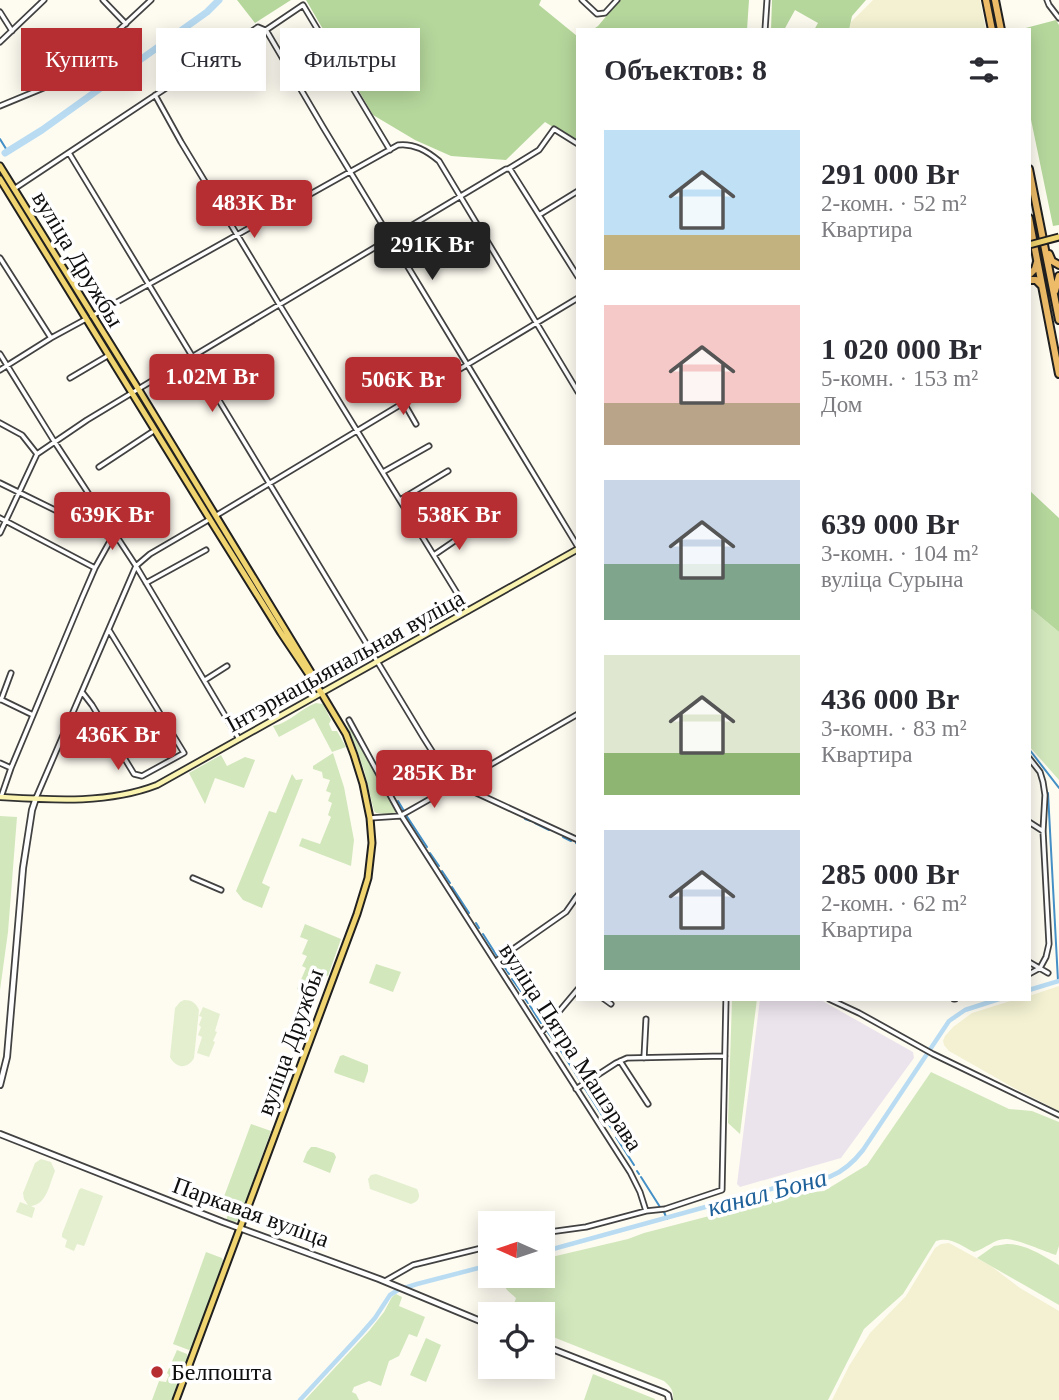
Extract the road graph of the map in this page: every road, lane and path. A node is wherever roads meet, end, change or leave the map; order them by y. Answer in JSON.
{"nodes":[{"id":1,"x":44,"y":0,"type":"edge"},
{"id":2,"x":103,"y":0,"type":"edge"},
{"id":3,"x":150,"y":0,"type":"edge"},
{"id":4,"x":582,"y":0,"type":"edge"},
{"id":5,"x":617,"y":0,"type":"edge"},
{"id":6,"x":766,"y":0,"type":"edge"},
{"id":7,"x":986,"y":0,"type":"edge"},
{"id":8,"x":995,"y":0,"type":"edge"},
{"id":9,"x":1047,"y":0,"type":"edge"},
{"id":10,"x":0,"y":12,"type":"edge"},
{"id":11,"x":1059,"y":18,"type":"edge"},
{"id":12,"x":126,"y":24,"type":"junction"},
{"id":13,"x":765,"y":28,"type":"edge"},
{"id":14,"x":992,"y":28,"type":"edge"},
{"id":15,"x":1001,"y":28,"type":"edge"},
{"id":16,"x":266,"y":30,"type":"joint"},
{"id":17,"x":12,"y":32,"type":"junction"},
{"id":18,"x":0,"y":42,"type":"edge"},
{"id":19,"x":161,"y":91,"type":"edge"},
{"id":20,"x":155,"y":95,"type":"junction"},
{"id":21,"x":0,"y":106,"type":"edge"},
{"id":22,"x":576,"y":143,"type":"edge"},
{"id":23,"x":390,"y":150,"type":"junction"},
{"id":24,"x":68,"y":153,"type":"junction"},
{"id":25,"x":0,"y":166,"type":"edge"},
{"id":26,"x":508,"y":169,"type":"junction"},
{"id":27,"x":351,"y":173,"type":"junction"},
{"id":28,"x":0,"y":176,"type":"edge"},
{"id":29,"x":1031,"y":179,"type":"edge"},
{"id":30,"x":12,"y":190,"type":"junction"},
{"id":31,"x":576,"y":192,"type":"edge"},
{"id":32,"x":460,"y":196,"type":"junction"},
{"id":33,"x":0,"y":197,"type":"edge"},
{"id":34,"x":539,"y":215,"type":"junction"},
{"id":35,"x":1031,"y":227,"type":"edge"},
{"id":36,"x":238,"y":235,"type":"junction"},
{"id":37,"x":391,"y":237,"type":"junction"},
{"id":38,"x":1059,"y":237,"type":"edge"},
{"id":39,"x":1031,"y":244,"type":"edge"},
{"id":40,"x":1045,"y":246,"type":"junction"},
{"id":41,"x":0,"y":258,"type":"edge"},
{"id":42,"x":1038,"y":260,"type":"junction"},
{"id":43,"x":576,"y":262,"type":"edge"},
{"id":44,"x":570,"y":265,"type":"junction"},
{"id":45,"x":1059,"y":265,"type":"edge"},
{"id":46,"x":576,"y":274,"type":"edge"},
{"id":47,"x":1031,"y":274,"type":"edge"},
{"id":48,"x":1059,"y":276,"type":"edge"},
{"id":49,"x":1031,"y":278,"type":"edge"},
{"id":50,"x":149,"y":284,"type":"junction"},
{"id":51,"x":1043,"y":288,"type":"junction"},
{"id":52,"x":1055,"y":297,"type":"junction"},
{"id":53,"x":576,"y":299,"type":"edge"},
{"id":54,"x":279,"y":304,"type":"junction"},
{"id":55,"x":89,"y":317,"type":"junction"},
{"id":56,"x":1059,"y":320,"type":"edge"},
{"id":57,"x":537,"y":323,"type":"junction"},
{"id":58,"x":51,"y":338,"type":"junction"},
{"id":59,"x":0,"y":354,"type":"edge"},
{"id":60,"x":112,"y":355,"type":"junction"},
{"id":61,"x":191,"y":357,"type":"junction"},
{"id":62,"x":6,"y":365,"type":"junction"},
{"id":63,"x":468,"y":365,"type":"junction"},
{"id":64,"x":0,"y":370,"type":"edge"},
{"id":65,"x":1059,"y":374,"type":"edge"},
{"id":66,"x":70,"y":378,"type":"dead end"},
{"id":67,"x":576,"y":389,"type":"edge"},
{"id":68,"x":139,"y":390,"type":"junction"},
{"id":69,"x":133,"y":394,"type":"junction"},
{"id":70,"x":404,"y":403,"type":"junction"},
{"id":71,"x":0,"y":423,"type":"edge"},
{"id":72,"x":416,"y":424,"type":"dead end"},
{"id":73,"x":161,"y":426,"type":"junction"},
{"id":74,"x":356,"y":431,"type":"junction"},
{"id":75,"x":152,"y":432,"type":"dead end"},
{"id":76,"x":54,"y":441,"type":"junction"},
{"id":77,"x":429,"y":446,"type":"dead end"},
{"id":78,"x":37,"y":454,"type":"junction"},
{"id":79,"x":99,"y":467,"type":"dead end"},
{"id":80,"x":448,"y":471,"type":"dead end"},
{"id":81,"x":383,"y":472,"type":"junction"},
{"id":82,"x":187,"y":482,"type":"junction"},
{"id":83,"x":0,"y":483,"type":"edge"},
{"id":84,"x":269,"y":484,"type":"junction"},
{"id":85,"x":19,"y":492,"type":"junction"},
{"id":86,"x":400,"y":500,"type":"junction"},
{"id":87,"x":454,"y":503,"type":"dead end"},
{"id":88,"x":216,"y":515,"type":"junction"},
{"id":89,"x":3,"y":519,"type":"edge"},
{"id":90,"x":210,"y":519,"type":"junction"},
{"id":91,"x":416,"y":527,"type":"junction"},
{"id":92,"x":472,"y":529,"type":"dead end"},
{"id":93,"x":0,"y":533,"type":"edge"},
{"id":94,"x":113,"y":536,"type":"junction"},
{"id":95,"x":576,"y":545,"type":"edge"},
{"id":96,"x":237,"y":549,"type":"junction"},
{"id":97,"x":576,"y":549,"type":"edge"},
{"id":98,"x":206,"y":550,"type":"dead end"},
{"id":99,"x":433,"y":555,"type":"junction"},
{"id":100,"x":136,"y":566,"type":"junction"},
{"id":101,"x":95,"y":568,"type":"junction"},
{"id":102,"x":146,"y":583,"type":"junction"},
{"id":103,"x":468,"y":611,"type":"junction"},
{"id":104,"x":109,"y":630,"type":"junction"},
{"id":105,"x":378,"y":662,"type":"junction"},
{"id":106,"x":227,"y":666,"type":"dead end"},
{"id":107,"x":11,"y":673,"type":"dead end"},
{"id":108,"x":205,"y":680,"type":"junction"},
{"id":109,"x":82,"y":692,"type":"junction"},
{"id":110,"x":322,"y":694,"type":"junction"},
{"id":111,"x":0,"y":700,"type":"edge"},
{"id":112,"x":33,"y":715,"type":"junction"},
{"id":113,"x":576,"y":715,"type":"edge"},
{"id":114,"x":349,"y":720,"type":"dead end"},
{"id":115,"x":239,"y":740,"type":"junction"},
{"id":116,"x":1031,"y":761,"type":"edge"},
{"id":117,"x":0,"y":763,"type":"edge"},
{"id":118,"x":10,"y":768,"type":"junction"},
{"id":119,"x":457,"y":784,"type":"junction"},
{"id":120,"x":1,"y":797,"type":"edge"},
{"id":121,"x":36,"y":798,"type":"junction"},
{"id":122,"x":401,"y":815,"type":"junction"},
{"id":123,"x":370,"y":818,"type":"junction"},
{"id":124,"x":1031,"y":823,"type":"edge"},
{"id":125,"x":1043,"y":831,"type":"junction"},
{"id":126,"x":576,"y":839,"type":"edge"},
{"id":127,"x":193,"y":878,"type":"dead end"},
{"id":128,"x":221,"y":890,"type":"dead end"},
{"id":129,"x":576,"y":898,"type":"edge"},
{"id":130,"x":496,"y":961,"type":"junction"},
{"id":131,"x":1031,"y":963,"type":"edge"},
{"id":132,"x":1040,"y":968,"type":"junction"},
{"id":133,"x":1031,"y":973,"type":"edge"},
{"id":134,"x":1048,"y":973,"type":"dead end"},
{"id":135,"x":576,"y":991,"type":"edge"},
{"id":136,"x":607,"y":1001,"type":"edge"},
{"id":137,"x":726,"y":1001,"type":"edge"},
{"id":138,"x":834,"y":1001,"type":"edge"},
{"id":139,"x":611,"y":1004,"type":"dead end"},
{"id":140,"x":646,"y":1019,"type":"dead end"},
{"id":141,"x":541,"y":1033,"type":"junction"},
{"id":142,"x":725,"y":1056,"type":"junction"},
{"id":143,"x":644,"y":1058,"type":"junction"},
{"id":144,"x":620,"y":1061,"type":"junction"},
{"id":145,"x":0,"y":1085,"type":"edge"},
{"id":146,"x":576,"y":1089,"type":"junction"},
{"id":147,"x":648,"y":1104,"type":"dead end"},
{"id":148,"x":1059,"y":1115,"type":"edge"},
{"id":149,"x":0,"y":1134,"type":"edge"},
{"id":150,"x":646,"y":1212,"type":"junction"},
{"id":151,"x":240,"y":1228,"type":"junction"},
{"id":152,"x":555,"y":1231,"type":"edge"},
{"id":153,"x":478,"y":1249,"type":"edge"},
{"id":154,"x":386,"y":1281,"type":"junction"},
{"id":155,"x":478,"y":1320,"type":"edge"},
{"id":156,"x":555,"y":1350,"type":"edge"},
{"id":157,"x":176,"y":1400,"type":"edge"},
{"id":158,"x":669,"y":1400,"type":"edge"}],
"edges":[{"from":1,"to":17,"type":"street"},
{"from":2,"to":12,"type":"street"},
{"from":3,"to":12,"type":"street"},
{"from":4,"to":5,"type":"street"},
{"from":6,"to":13,"type":"street"},
{"from":7,"to":14,"type":"highway"},
{"from":8,"to":15,"type":"highway"},
{"from":9,"to":11,"type":"street"},
{"from":10,"to":17,"type":"street"},
{"from":12,"to":21,"type":"street"},
{"from":16,"to":23,"type":"street"},
{"from":16,"to":27,"type":"street"},
{"from":17,"to":18,"type":"street"},
{"from":19,"to":20,"type":"street"},
{"from":20,"to":24,"type":"street"},
{"from":20,"to":36,"type":"street"},
{"from":22,"to":26,"type":"street"},
{"from":23,"to":27,"type":"street"},
{"from":23,"to":32,"type":"street"},
{"from":24,"to":30,"type":"street"},
{"from":24,"to":50,"type":"street"},
{"from":25,"to":30,"type":"main road","name":"вуліца Дружбы"},
{"from":26,"to":32,"type":"street"},
{"from":26,"to":34,"type":"street"},
{"from":27,"to":36,"type":"street"},
{"from":27,"to":37,"type":"street"},
{"from":28,"to":30,"type":"main road","name":"вуліца Дружбы"},
{"from":29,"to":40,"type":"highway"},
{"from":30,"to":33,"type":"street"},
{"from":30,"to":55,"type":"main road","name":"вуліца Дружбы"},
{"from":30,"to":55,"type":"main road","name":"вуліца Дружбы"},
{"from":31,"to":34,"type":"street"},
{"from":32,"to":37,"type":"street"},
{"from":32,"to":57,"type":"street"},
{"from":34,"to":44,"type":"street"},
{"from":35,"to":42,"type":"highway"},
{"from":36,"to":50,"type":"street"},
{"from":36,"to":54,"type":"street"},
{"from":37,"to":54,"type":"street"},
{"from":37,"to":63,"type":"street"},
{"from":38,"to":39,"type":"main road","bridge":true},
{"from":40,"to":45,"type":"highway"},
{"from":40,"to":52,"type":"highway"},
{"from":41,"to":58,"type":"street"},
{"from":42,"to":47,"type":"highway"},
{"from":42,"to":51,"type":"highway"},
{"from":43,"to":44,"type":"street"},
{"from":44,"to":46,"type":"street"},
{"from":48,"to":52,"type":"highway"},
{"from":49,"to":51,"type":"highway"},
{"from":50,"to":55,"type":"street"},
{"from":50,"to":61,"type":"street"},
{"from":51,"to":65,"type":"highway"},
{"from":52,"to":56,"type":"highway"},
{"from":53,"to":57,"type":"street"},
{"from":54,"to":61,"type":"street"},
{"from":54,"to":74,"type":"street"},
{"from":55,"to":58,"type":"street"},
{"from":55,"to":60,"type":"main road","name":"вуліца Дружбы"},
{"from":57,"to":63,"type":"street"},
{"from":57,"to":67,"type":"street"},
{"from":58,"to":62,"type":"street"},
{"from":59,"to":62,"type":"street"},
{"from":60,"to":66,"type":"street"},
{"from":60,"to":68,"type":"main road","name":"вуліца Дружбы"},
{"from":60,"to":69,"type":"main road","name":"вуліца Дружбы"},
{"from":61,"to":68,"type":"street"},
{"from":61,"to":84,"type":"street"},
{"from":62,"to":64,"type":"street"},
{"from":62,"to":76,"type":"street"},
{"from":63,"to":70,"type":"street"},
{"from":63,"to":95,"type":"street"},
{"from":68,"to":69,"type":"street"},
{"from":68,"to":73,"type":"main road","name":"вуліца Дружбы"},
{"from":69,"to":73,"type":"main road"},
{"from":69,"to":76,"type":"street"},
{"from":69,"to":82,"type":"main road","name":"вуліца Дружбы"},
{"from":70,"to":72,"type":"street"},
{"from":70,"to":74,"type":"street"},
{"from":71,"to":78,"type":"street"},
{"from":73,"to":88,"type":"main road","name":"вуліца Дружбы"},
{"from":74,"to":81,"type":"street"},
{"from":74,"to":84,"type":"street"},
{"from":75,"to":79,"type":"street"},
{"from":76,"to":78,"type":"street"},
{"from":76,"to":94,"type":"street"},
{"from":77,"to":81,"type":"street"},
{"from":78,"to":85,"type":"street"},
{"from":80,"to":86,"type":"street"},
{"from":81,"to":86,"type":"street"},
{"from":82,"to":88,"type":"main road"},
{"from":82,"to":90,"type":"main road","name":"вуліца Дружбы"},
{"from":83,"to":85,"type":"street"},
{"from":84,"to":88,"type":"street"},
{"from":84,"to":105,"type":"street"},
{"from":85,"to":89,"type":"street"},
{"from":85,"to":94,"type":"street"},
{"from":86,"to":91,"type":"street"},
{"from":87,"to":91,"type":"street"},
{"from":88,"to":90,"type":"street"},
{"from":88,"to":96,"type":"main road","name":"вуліца Дружбы"},
{"from":89,"to":93,"type":"street"},
{"from":89,"to":101,"type":"street"},
{"from":90,"to":96,"type":"main road"},
{"from":90,"to":100,"type":"street"},
{"from":90,"to":110,"type":"main road","name":"вуліца Дружбы"},
{"from":91,"to":99,"type":"street"},
{"from":92,"to":99,"type":"street"},
{"from":94,"to":100,"type":"street"},
{"from":94,"to":101,"type":"street"},
{"from":96,"to":110,"type":"main road","name":"вуліца Дружбы"},
{"from":97,"to":103,"type":"main road","name":"Інтэрнацыянальная вуліца"},
{"from":98,"to":102,"type":"street"},
{"from":99,"to":103,"type":"street"},
{"from":100,"to":102,"type":"street"},
{"from":100,"to":104,"type":"street"},
{"from":101,"to":112,"type":"street"},
{"from":102,"to":108,"type":"street"},
{"from":103,"to":105,"type":"main road","name":"Інтэрнацыянальная вуліца"},
{"from":104,"to":109,"type":"street"},
{"from":104,"to":109,"type":"street"},
{"from":105,"to":110,"type":"main road","name":"Інтэрнацыянальная вуліца"},
{"from":105,"to":119,"type":"street"},
{"from":106,"to":108,"type":"street"},
{"from":107,"to":111,"type":"street"},
{"from":108,"to":115,"type":"street"},
{"from":109,"to":121,"type":"street"},
{"from":110,"to":115,"type":"main road","name":"Інтэрнацыянальная вуліца"},
{"from":110,"to":123,"type":"main road","name":"вуліца Дружбы"},
{"from":111,"to":112,"type":"street"},
{"from":112,"to":118,"type":"street"},
{"from":113,"to":119,"type":"street"},
{"from":114,"to":122,"type":"street","name":"вуліца Пятра Машэрава"},
{"from":115,"to":121,"type":"main road","name":"Інтэрнацыянальная вуліца"},
{"from":116,"to":125,"type":"street"},
{"from":117,"to":118,"type":"street"},
{"from":118,"to":120,"type":"street"},
{"from":119,"to":122,"type":"street"},
{"from":119,"to":126,"type":"street"},
{"from":120,"to":121,"type":"main road","name":"Інтэрнацыянальная вуліца"},
{"from":121,"to":145,"type":"street"},
{"from":122,"to":123,"type":"street"},
{"from":122,"to":130,"type":"street","name":"вуліца Пятра Машэрава"},
{"from":123,"to":151,"type":"main road","name":"вуліца Дружбы"},
{"from":124,"to":125,"type":"street"},
{"from":125,"to":132,"type":"street"},
{"from":127,"to":128,"type":"street"},
{"from":129,"to":130,"type":"street"},
{"from":130,"to":141,"type":"street","name":"вуліца Пятра Машэрава"},
{"from":131,"to":132,"type":"street"},
{"from":132,"to":133,"type":"street"},
{"from":132,"to":134,"type":"street"},
{"from":135,"to":141,"type":"street"},
{"from":136,"to":139,"type":"street"},
{"from":137,"to":142,"type":"street"},
{"from":138,"to":148,"type":"street"},
{"from":140,"to":143,"type":"street"},
{"from":141,"to":146,"type":"street","name":"вуліца Пятра Машэрава"},
{"from":142,"to":143,"type":"street"},
{"from":142,"to":150,"type":"street"},
{"from":143,"to":144,"type":"street"},
{"from":144,"to":146,"type":"street"},
{"from":144,"to":147,"type":"street"},
{"from":146,"to":150,"type":"street","name":"вуліца Пятра Машэрава"},
{"from":149,"to":151,"type":"street","name":"Паркавая вуліца"},
{"from":150,"to":152,"type":"street"},
{"from":151,"to":154,"type":"street","name":"Паркавая вуліца"},
{"from":151,"to":157,"type":"main road","name":"вуліца Дружбы"},
{"from":153,"to":154,"type":"street"},
{"from":154,"to":155,"type":"street","name":"Паркавая вуліца"},
{"from":156,"to":158,"type":"street"}]}
